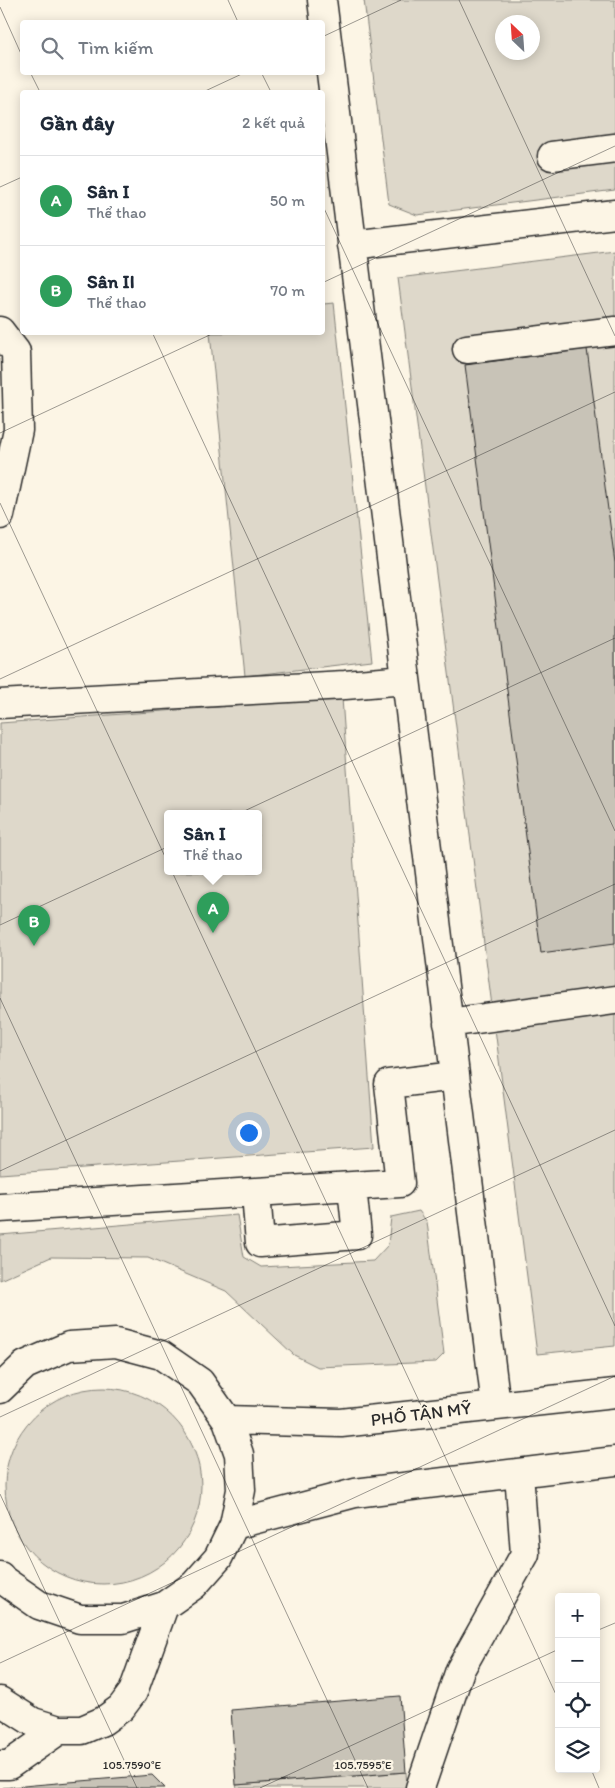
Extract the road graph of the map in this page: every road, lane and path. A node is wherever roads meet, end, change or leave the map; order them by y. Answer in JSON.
{"nodes":[{"id":1,"x":322,"y":0,"type":"edge"},
{"id":2,"x":324,"y":20,"type":"edge"},
{"id":3,"x":325,"y":24,"type":"edge"},
{"id":4,"x":615,"y":148,"type":"edge"},
{"id":5,"x":552,"y":156,"type":"dead end"},
{"id":6,"x":615,"y":214,"type":"edge"},
{"id":7,"x":352,"y":245,"type":"junction"},
{"id":8,"x":0,"y":331,"type":"edge"},
{"id":9,"x":615,"y":331,"type":"edge"},
{"id":10,"x":467,"y":349,"type":"dead end"},
{"id":11,"x":0,"y":515,"type":"edge"},
{"id":12,"x":406,"y":680,"type":"junction"},
{"id":13,"x":0,"y":704,"type":"edge"},
{"id":14,"x":615,"y":1000,"type":"edge"},
{"id":15,"x":448,"y":1023,"type":"junction"},
{"id":16,"x":455,"y":1076,"type":"junction"},
{"id":17,"x":352,"y":1187,"type":"junction"},
{"id":18,"x":256,"y":1192,"type":"junction"},
{"id":19,"x":0,"y":1208,"type":"edge"},
{"id":20,"x":0,"y":1389,"type":"edge"},
{"id":21,"x":615,"y":1393,"type":"edge"},
{"id":22,"x":496,"y":1406,"type":"junction"},
{"id":23,"x":227,"y":1420,"type":"junction"},
{"id":24,"x":615,"y":1462,"type":"edge"},
{"id":25,"x":519,"y":1473,"type":"junction"},
{"id":26,"x":234,"y":1525,"type":"junction"},
{"id":27,"x":0,"y":1576,"type":"edge"},
{"id":28,"x":164,"y":1606,"type":"junction"},
{"id":29,"x":0,"y":1701,"type":"edge"},
{"id":30,"x":59,"y":1730,"type":"junction"},
{"id":31,"x":0,"y":1765,"type":"edge"},
{"id":32,"x":420,"y":1788,"type":"edge"}],
"edges":[{"from":1,"to":2,"type":"street"},
{"from":3,"to":7,"type":"street"},
{"from":4,"to":5,"type":"street"},
{"from":6,"to":7,"type":"street"},
{"from":7,"to":12,"type":"street"},
{"from":8,"to":11,"type":"street"},
{"from":9,"to":10,"type":"street"},
{"from":12,"to":13,"type":"street"},
{"from":12,"to":15,"type":"street"},
{"from":14,"to":15,"type":"street"},
{"from":15,"to":16,"type":"street"},
{"from":16,"to":17,"type":"street"},
{"from":16,"to":22,"type":"street"},
{"from":17,"to":18,"type":"street"},
{"from":17,"to":18,"type":"street"},
{"from":18,"to":19,"type":"street"},
{"from":20,"to":23,"type":"street"},
{"from":21,"to":22,"type":"street","name":"PHỐ TÂN MỸ"},
{"from":22,"to":23,"type":"street","name":"PHỐ TÂN MỸ"},
{"from":23,"to":26,"type":"street"},
{"from":24,"to":25,"type":"street"},
{"from":25,"to":26,"type":"street"},
{"from":25,"to":32,"type":"street"},
{"from":26,"to":28,"type":"street"},
{"from":27,"to":28,"type":"street"},
{"from":28,"to":30,"type":"street"},
{"from":29,"to":30,"type":"street"},
{"from":30,"to":31,"type":"street"}]}
